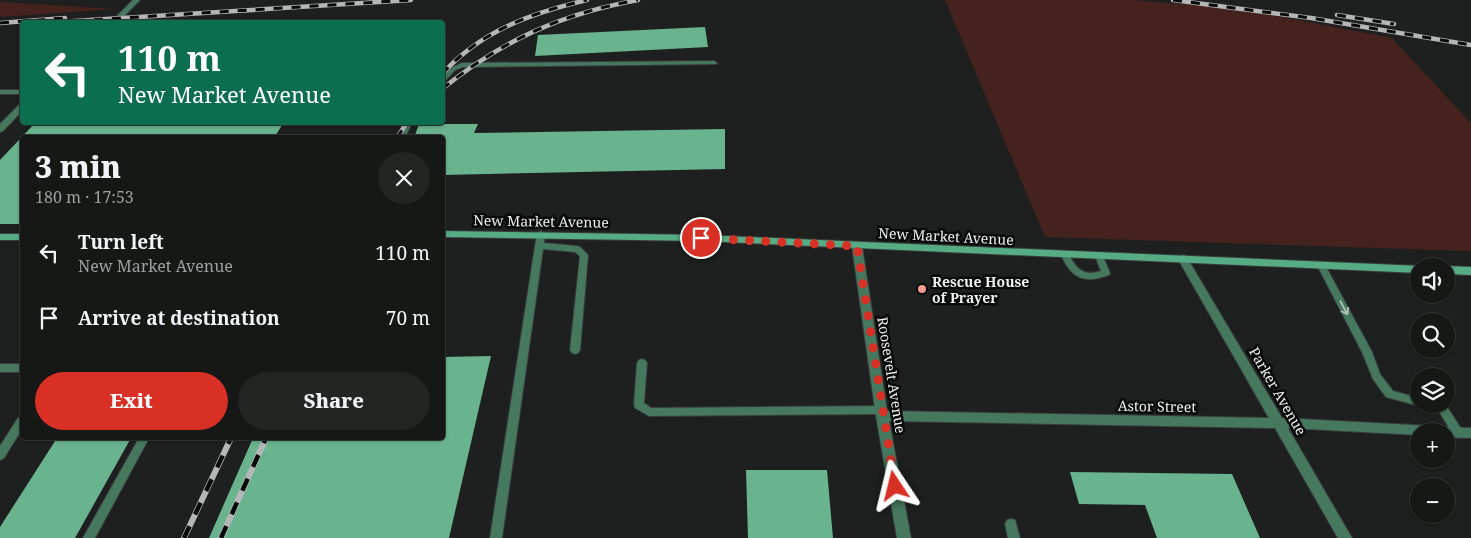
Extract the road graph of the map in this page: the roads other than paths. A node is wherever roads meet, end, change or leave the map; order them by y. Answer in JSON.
{"nodes":[{"id":1,"x":137,"y":0,"type":"edge"},
{"id":2,"x":116,"y":20,"type":"edge"},
{"id":3,"x":714,"y":63,"type":"dead end"},
{"id":4,"x":445,"y":79,"type":"edge"},
{"id":5,"x":0,"y":92,"type":"edge"},
{"id":6,"x":20,"y":92,"type":"edge"},
{"id":7,"x":20,"y":109,"type":"edge"},
{"id":8,"x":0,"y":128,"type":"edge"},
{"id":9,"x":445,"y":234,"type":"edge"},
{"id":10,"x":541,"y":234,"type":"junction"},
{"id":11,"x":0,"y":237,"type":"edge"},
{"id":12,"x":20,"y":237,"type":"edge"},
{"id":13,"x":539,"y":246,"type":"junction"},
{"id":14,"x":857,"y":246,"type":"junction"},
{"id":15,"x":1065,"y":255,"type":"junction"},
{"id":16,"x":1099,"y":256,"type":"junction"},
{"id":17,"x":1183,"y":260,"type":"junction"},
{"id":18,"x":1321,"y":265,"type":"junction"},
{"id":19,"x":1410,"y":269,"type":"edge"},
{"id":20,"x":1455,"y":270,"type":"edge"},
{"id":21,"x":1471,"y":271,"type":"edge"},
{"id":22,"x":575,"y":350,"type":"dead end"},
{"id":23,"x":642,"y":362,"type":"dead end"},
{"id":24,"x":0,"y":368,"type":"edge"},
{"id":25,"x":20,"y":368,"type":"edge"},
{"id":26,"x":1410,"y":400,"type":"edge"},
{"id":27,"x":882,"y":413,"type":"junction"},
{"id":28,"x":1280,"y":422,"type":"junction"},
{"id":29,"x":20,"y":424,"type":"edge"},
{"id":30,"x":1410,"y":430,"type":"edge"},
{"id":31,"x":1455,"y":432,"type":"edge"},
{"id":32,"x":1471,"y":434,"type":"edge"},
{"id":33,"x":143,"y":440,"type":"edge"},
{"id":34,"x":0,"y":455,"type":"edge"},
{"id":35,"x":1011,"y":524,"type":"dead end"},
{"id":36,"x":89,"y":538,"type":"edge"},
{"id":37,"x":496,"y":538,"type":"edge"},
{"id":38,"x":904,"y":538,"type":"edge"},
{"id":39,"x":1014,"y":538,"type":"edge"},
{"id":40,"x":1345,"y":538,"type":"edge"}],
"edges":[{"from":1,"to":2,"type":"street"},
{"from":3,"to":4,"type":"lane"},
{"from":5,"to":6,"type":"lane"},
{"from":7,"to":8,"type":"street"},
{"from":9,"to":10,"type":"main road","name":"New Market Avenue"},
{"from":10,"to":13,"type":"lane"},
{"from":10,"to":14,"type":"main road","name":"New Market Avenue"},
{"from":11,"to":12,"type":"main road"},
{"from":13,"to":22,"type":"lane"},
{"from":13,"to":37,"type":"lane"},
{"from":14,"to":15,"type":"main road","name":"New Market Avenue"},
{"from":14,"to":27,"type":"street","name":"Roosevelt Avenue"},
{"from":15,"to":16,"type":"main road","name":"New Market Avenue"},
{"from":15,"to":16,"type":"lane"},
{"from":16,"to":17,"type":"main road","name":"New Market Avenue"},
{"from":17,"to":18,"type":"main road","name":"New Market Avenue"},
{"from":17,"to":28,"type":"street","name":"Parker Avenue"},
{"from":18,"to":19,"type":"main road","name":"New Market Avenue"},
{"from":18,"to":26,"type":"lane","one_way":true},
{"from":20,"to":21,"type":"main road"},
{"from":23,"to":27,"type":"lane"},
{"from":24,"to":25,"type":"lane"},
{"from":27,"to":28,"type":"street","name":"Astor Street"},
{"from":27,"to":38,"type":"street","name":"Roosevelt Avenue"},
{"from":28,"to":30,"type":"street","name":"Astor Street"},
{"from":28,"to":40,"type":"street","name":"Parker Avenue"},
{"from":29,"to":34,"type":"lane"},
{"from":31,"to":32,"type":"street"},
{"from":33,"to":36,"type":"lane"},
{"from":35,"to":39,"type":"lane"}]}
